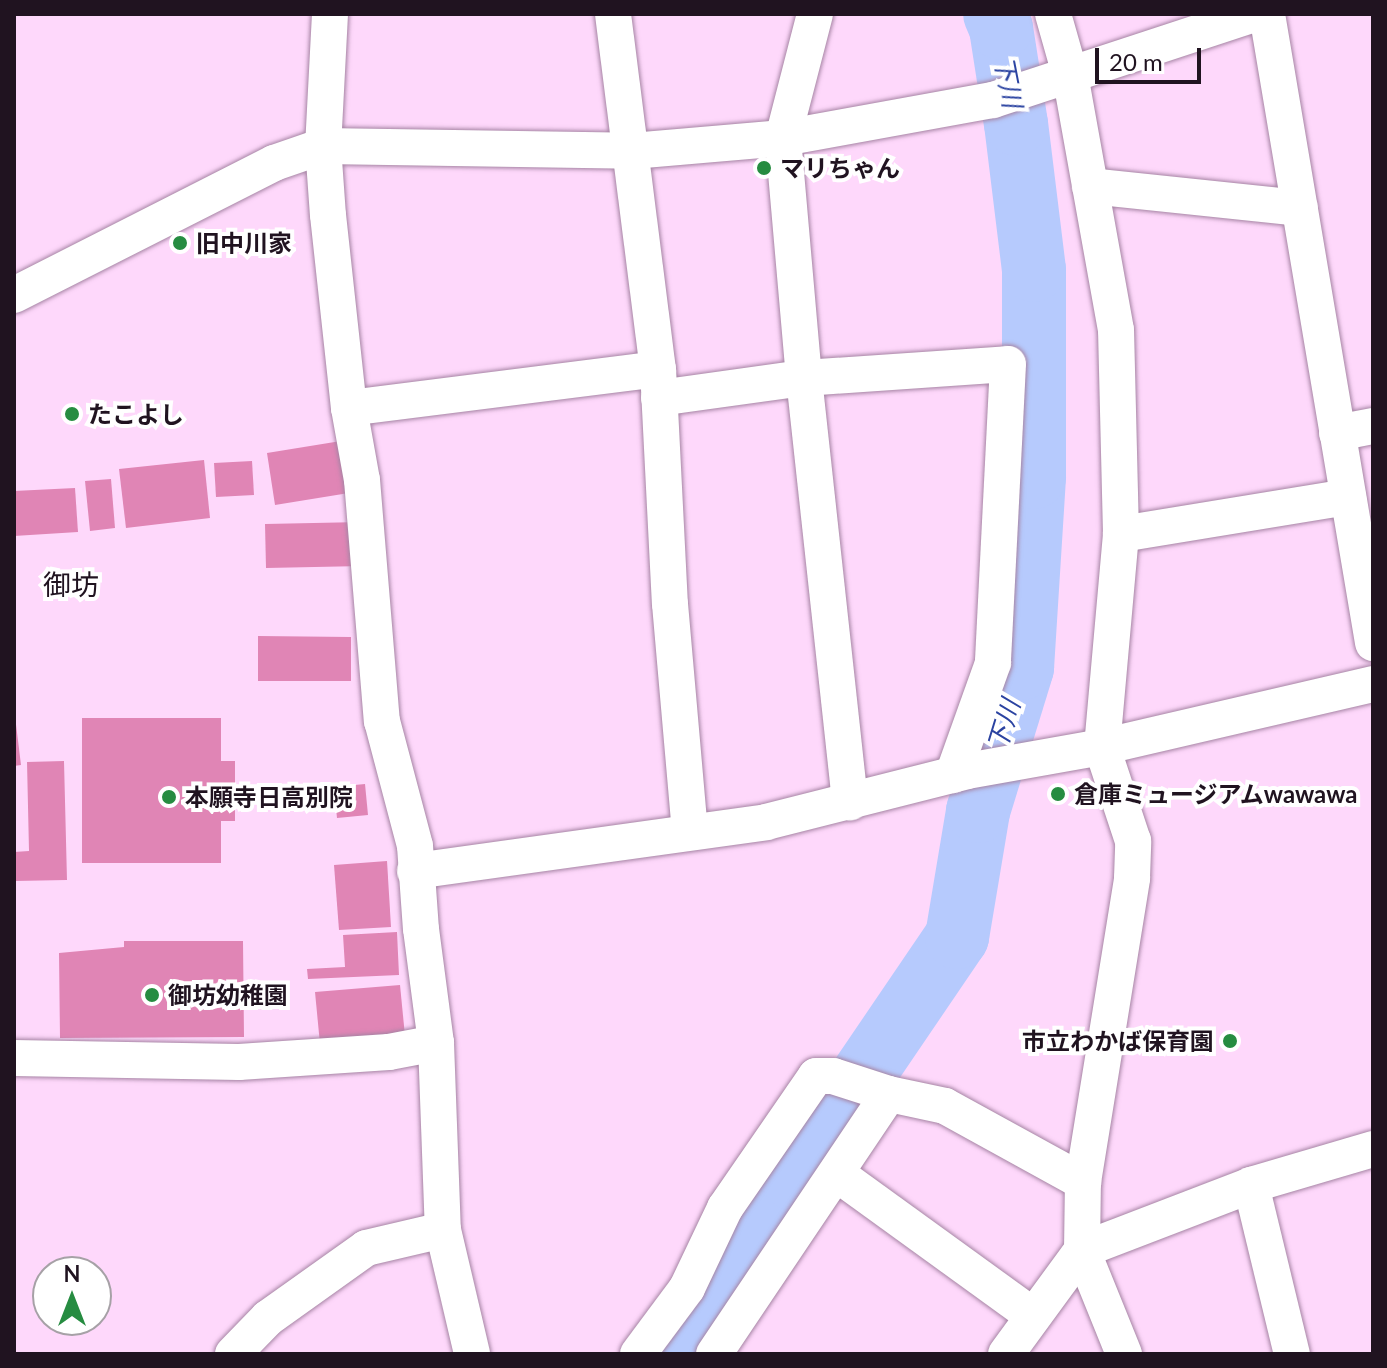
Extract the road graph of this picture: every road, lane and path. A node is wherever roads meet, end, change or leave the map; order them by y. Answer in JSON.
{"nodes":[{"id":1,"x":330,"y":14,"type":"edge"},
{"id":2,"x":613,"y":14,"type":"edge"},
{"id":3,"x":815,"y":14,"type":"edge"},
{"id":4,"x":1053,"y":14,"type":"edge"},
{"id":5,"x":1254,"y":14,"type":"edge"},
{"id":6,"x":1267,"y":14,"type":"edge"},
{"id":7,"x":1055,"y":79,"type":"junction"},
{"id":8,"x":783,"y":138,"type":"junction"},
{"id":9,"x":323,"y":146,"type":"junction"},
{"id":10,"x":632,"y":151,"type":"junction"},
{"id":11,"x":1090,"y":186,"type":"junction"},
{"id":12,"x":1300,"y":208,"type":"junction"},
{"id":13,"x":14,"y":295,"type":"edge"},
{"id":14,"x":804,"y":378,"type":"junction"},
{"id":15,"x":658,"y":384,"type":"junction"},
{"id":16,"x":349,"y":408,"type":"junction"},
{"id":17,"x":1373,"y":426,"type":"edge"},
{"id":18,"x":1337,"y":433,"type":"junction"},
{"id":19,"x":1348,"y":497,"type":"junction"},
{"id":20,"x":1121,"y":534,"type":"junction"},
{"id":21,"x":1373,"y":643,"type":"edge"},
{"id":22,"x":1373,"y":684,"type":"edge"},
{"id":23,"x":1102,"y":747,"type":"junction"},
{"id":24,"x":960,"y":773,"type":"junction"},
{"id":25,"x":850,"y":803,"type":"junction"},
{"id":26,"x":690,"y":832,"type":"junction"},
{"id":27,"x":415,"y":871,"type":"junction"},
{"id":28,"x":436,"y":1043,"type":"junction"},
{"id":29,"x":14,"y":1058,"type":"edge"},
{"id":30,"x":884,"y":1093,"type":"junction"},
{"id":31,"x":1373,"y":1149,"type":"edge"},
{"id":32,"x":837,"y":1174,"type":"junction"},
{"id":33,"x":1083,"y":1182,"type":"junction"},
{"id":34,"x":1251,"y":1185,"type":"junction"},
{"id":35,"x":443,"y":1230,"type":"junction"},
{"id":36,"x":1082,"y":1250,"type":"junction"},
{"id":37,"x":1032,"y":1315,"type":"junction"},
{"id":38,"x":233,"y":1354,"type":"edge"},
{"id":39,"x":472,"y":1354,"type":"edge"},
{"id":40,"x":638,"y":1354,"type":"edge"},
{"id":41,"x":714,"y":1354,"type":"edge"},
{"id":42,"x":1006,"y":1354,"type":"edge"},
{"id":43,"x":1124,"y":1354,"type":"edge"},
{"id":44,"x":1292,"y":1354,"type":"edge"}],
"edges":[{"from":1,"to":9,"type":"street"},
{"from":2,"to":10,"type":"street"},
{"from":3,"to":8,"type":"street"},
{"from":4,"to":7,"type":"street"},
{"from":5,"to":7,"type":"street"},
{"from":6,"to":12,"type":"street"},
{"from":7,"to":8,"type":"street"},
{"from":7,"to":11,"type":"street"},
{"from":8,"to":10,"type":"street"},
{"from":8,"to":14,"type":"street"},
{"from":9,"to":10,"type":"street"},
{"from":9,"to":13,"type":"street"},
{"from":9,"to":16,"type":"street"},
{"from":10,"to":15,"type":"street"},
{"from":11,"to":12,"type":"street"},
{"from":11,"to":20,"type":"street"},
{"from":12,"to":18,"type":"street"},
{"from":14,"to":15,"type":"street"},
{"from":14,"to":24,"type":"street"},
{"from":14,"to":25,"type":"street"},
{"from":15,"to":16,"type":"street"},
{"from":15,"to":26,"type":"street"},
{"from":16,"to":27,"type":"street"},
{"from":17,"to":18,"type":"street"},
{"from":18,"to":19,"type":"street"},
{"from":19,"to":20,"type":"street"},
{"from":19,"to":21,"type":"street"},
{"from":20,"to":23,"type":"street"},
{"from":22,"to":23,"type":"street"},
{"from":23,"to":24,"type":"street"},
{"from":23,"to":33,"type":"street"},
{"from":24,"to":25,"type":"street"},
{"from":25,"to":26,"type":"street"},
{"from":26,"to":27,"type":"street"},
{"from":27,"to":28,"type":"street"},
{"from":28,"to":29,"type":"street"},
{"from":28,"to":35,"type":"street"},
{"from":30,"to":32,"type":"street"},
{"from":30,"to":33,"type":"street"},
{"from":30,"to":40,"type":"street"},
{"from":31,"to":34,"type":"street"},
{"from":32,"to":37,"type":"street"},
{"from":32,"to":41,"type":"street"},
{"from":33,"to":36,"type":"street"},
{"from":34,"to":36,"type":"street"},
{"from":34,"to":44,"type":"street"},
{"from":35,"to":38,"type":"street"},
{"from":35,"to":39,"type":"street"},
{"from":36,"to":37,"type":"street"},
{"from":36,"to":43,"type":"street"},
{"from":37,"to":42,"type":"street"}]}
